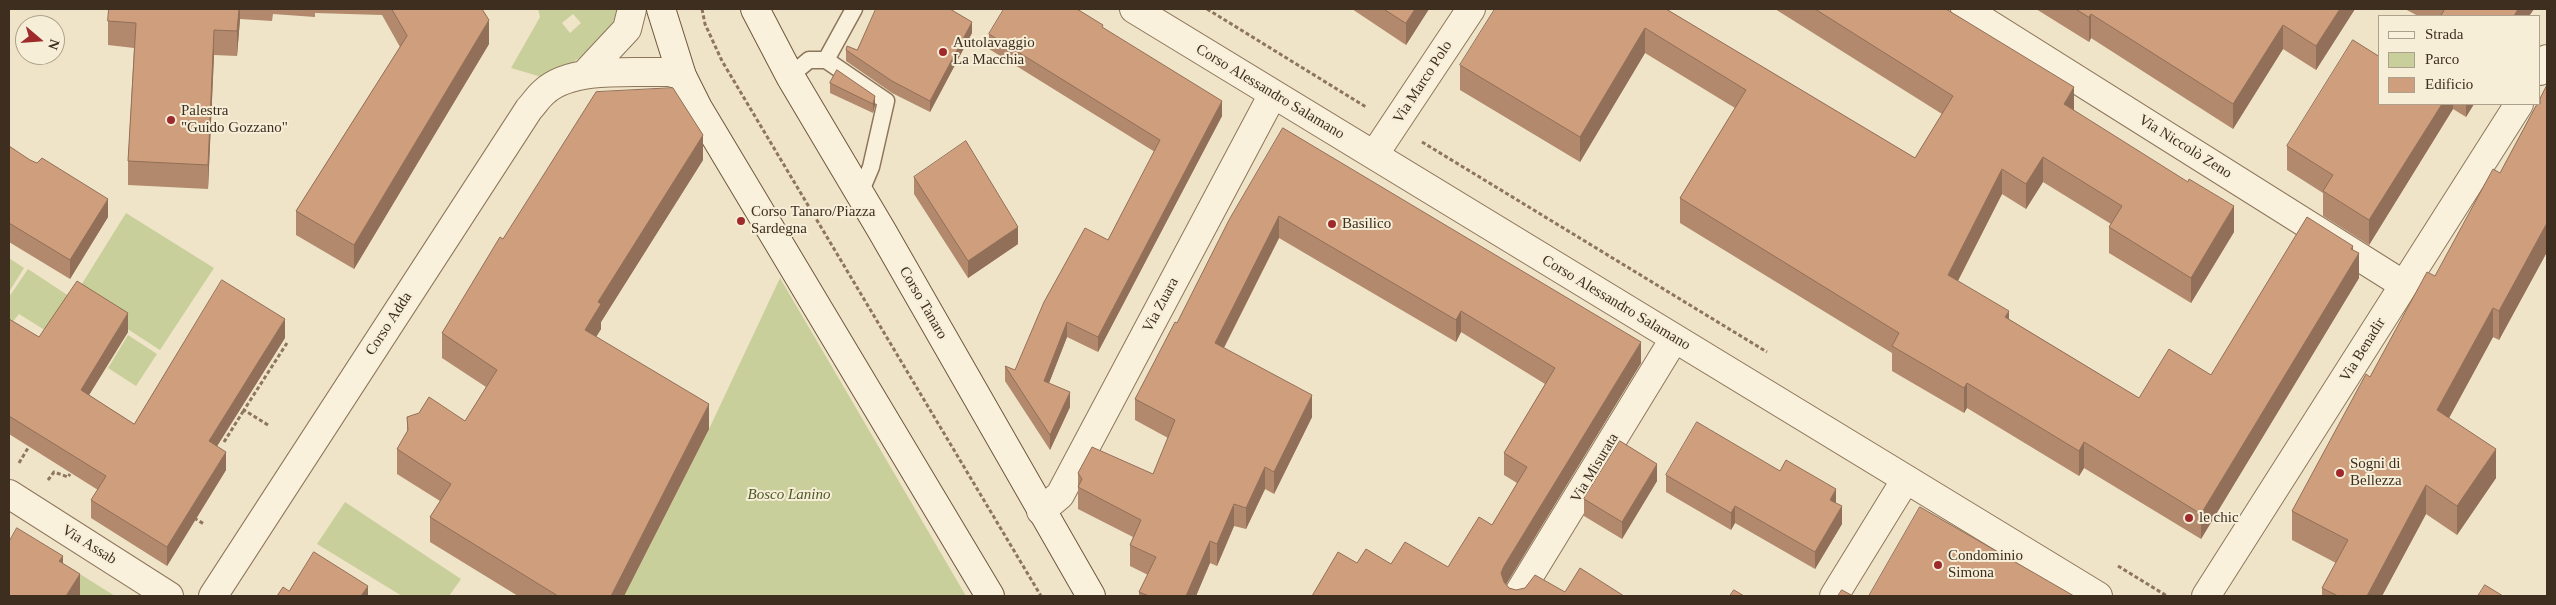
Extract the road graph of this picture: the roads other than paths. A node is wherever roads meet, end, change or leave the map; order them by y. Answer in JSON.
{"nodes":[{"id":1,"x":632,"y":9,"type":"edge"},
{"id":2,"x":661,"y":9,"type":"edge"},
{"id":3,"x":755,"y":9,"type":"edge"},
{"id":4,"x":854,"y":9,"type":"edge"},
{"id":5,"x":1134,"y":9,"type":"edge"},
{"id":6,"x":1471,"y":9,"type":"edge"},
{"id":7,"x":1965,"y":9,"type":"edge"},
{"id":8,"x":826,"y":60,"type":"junction"},
{"id":9,"x":585,"y":74,"type":"junction"},
{"id":10,"x":682,"y":76,"type":"junction"},
{"id":11,"x":790,"y":76,"type":"junction"},
{"id":12,"x":1274,"y":94,"type":"junction"},
{"id":13,"x":2518,"y":105,"type":"edge"},
{"id":14,"x":1374,"y":155,"type":"junction"},
{"id":15,"x":860,"y":193,"type":"junction"},
{"id":16,"x":2404,"y":285,"type":"junction"},
{"id":17,"x":1674,"y":339,"type":"junction"},
{"id":18,"x":1906,"y":479,"type":"junction"},
{"id":19,"x":9,"y":494,"type":"edge"},
{"id":20,"x":1041,"y":511,"type":"junction"},
{"id":21,"x":169,"y":596,"type":"edge"},
{"id":22,"x":213,"y":596,"type":"edge"},
{"id":23,"x":990,"y":596,"type":"edge"},
{"id":24,"x":1091,"y":596,"type":"edge"},
{"id":25,"x":1517,"y":596,"type":"edge"},
{"id":26,"x":1834,"y":596,"type":"edge"},
{"id":27,"x":2098,"y":596,"type":"edge"},
{"id":28,"x":2206,"y":596,"type":"edge"}],
"edges":[{"from":1,"to":9,"type":"street","name":"Corso Adda"},
{"from":2,"to":10,"type":"street"},
{"from":3,"to":11,"type":"street","name":"Corso Tanaro"},
{"from":4,"to":8,"type":"lane"},
{"from":5,"to":12,"type":"street","name":"Corso Alessandro Salamano"},
{"from":6,"to":14,"type":"street","name":"Via Marco Polo"},
{"from":7,"to":16,"type":"street","name":"Via Niccolò Zeno"},
{"from":8,"to":11,"type":"lane"},
{"from":8,"to":15,"type":"lane"},
{"from":9,"to":10,"type":"street","name":"Corso Adda"},
{"from":9,"to":22,"type":"street","name":"Corso Adda"},
{"from":10,"to":23,"type":"street"},
{"from":11,"to":15,"type":"street","name":"Corso Tanaro"},
{"from":12,"to":14,"type":"street","name":"Corso Alessandro Salamano"},
{"from":12,"to":20,"type":"street","name":"Via Zuara"},
{"from":13,"to":16,"type":"street","name":"Via Benadir"},
{"from":14,"to":17,"type":"street","name":"Corso Alessandro Salamano"},
{"from":15,"to":20,"type":"street","name":"Corso Tanaro"},
{"from":16,"to":28,"type":"street","name":"Via Benadir"},
{"from":17,"to":18,"type":"street","name":"Corso Alessandro Salamano"},
{"from":17,"to":25,"type":"street","name":"Via Misurata"},
{"from":18,"to":26,"type":"street"},
{"from":18,"to":27,"type":"street","name":"Corso Alessandro Salamano"},
{"from":19,"to":21,"type":"street","name":"Via Assab"},
{"from":20,"to":24,"type":"street","name":"Corso Tanaro"}]}
